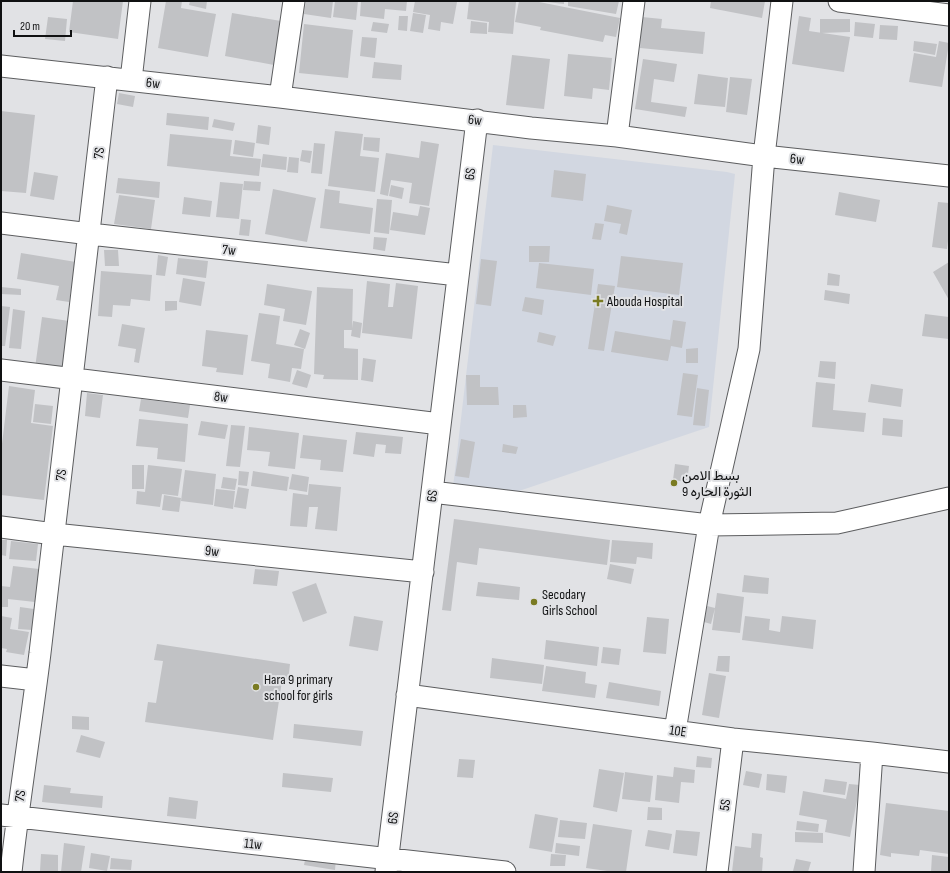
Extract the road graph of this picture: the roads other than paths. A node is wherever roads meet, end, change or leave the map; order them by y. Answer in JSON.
{"nodes":[{"id":1,"x":140,"y":1,"type":"edge"},
{"id":2,"x":294,"y":1,"type":"edge"},
{"id":3,"x":634,"y":1,"type":"edge"},
{"id":4,"x":782,"y":1,"type":"edge"},
{"id":5,"x":839,"y":1,"type":"edge"},
{"id":6,"x":949,"y":15,"type":"edge"},
{"id":7,"x":1,"y":66,"type":"edge"},
{"id":8,"x":107,"y":77,"type":"junction"},
{"id":9,"x":131,"y":80,"type":"junction"},
{"id":10,"x":280,"y":97,"type":"junction"},
{"id":11,"x":477,"y":120,"type":"junction"},
{"id":12,"x":617,"y":136,"type":"junction"},
{"id":13,"x":764,"y":156,"type":"junction"},
{"id":14,"x":949,"y":176,"type":"edge"},
{"id":15,"x":1,"y":223,"type":"edge"},
{"id":16,"x":90,"y":234,"type":"junction"},
{"id":17,"x":458,"y":275,"type":"junction"},
{"id":18,"x":1,"y":370,"type":"edge"},
{"id":19,"x":73,"y":379,"type":"junction"},
{"id":20,"x":440,"y":424,"type":"junction"},
{"id":21,"x":432,"y":492,"type":"junction"},
{"id":22,"x":949,"y":498,"type":"edge"},
{"id":23,"x":709,"y":525,"type":"junction"},
{"id":24,"x":1,"y":527,"type":"edge"},
{"id":25,"x":54,"y":534,"type":"junction"},
{"id":26,"x":423,"y":572,"type":"junction"},
{"id":27,"x":1,"y":676,"type":"edge"},
{"id":28,"x":36,"y":680,"type":"junction"},
{"id":29,"x":407,"y":695,"type":"junction"},
{"id":30,"x":676,"y":731,"type":"junction"},
{"id":31,"x":733,"y":739,"type":"junction"},
{"id":32,"x":872,"y":752,"type":"junction"},
{"id":33,"x":949,"y":762,"type":"edge"},
{"id":34,"x":9,"y":816,"type":"edge"},
{"id":35,"x":387,"y":866,"type":"edge"},
{"id":36,"x":11,"y":872,"type":"edge"},
{"id":37,"x":505,"y":872,"type":"edge"},
{"id":38,"x":717,"y":872,"type":"edge"},
{"id":39,"x":864,"y":872,"type":"edge"}],
"edges":[{"from":1,"to":9,"type":"street"},
{"from":2,"to":10,"type":"street"},
{"from":3,"to":12,"type":"street"},
{"from":4,"to":13,"type":"street"},
{"from":5,"to":6,"type":"street"},
{"from":7,"to":8,"type":"street","name":"6w"},
{"from":8,"to":9,"type":"street","name":"6w"},
{"from":8,"to":16,"type":"street","name":"7S"},
{"from":9,"to":10,"type":"street","name":"6w"},
{"from":10,"to":11,"type":"street","name":"6w"},
{"from":11,"to":12,"type":"street","name":"6w"},
{"from":11,"to":17,"type":"street","name":"6S"},
{"from":12,"to":13,"type":"street","name":"6w"},
{"from":13,"to":14,"type":"street","name":"6w"},
{"from":13,"to":23,"type":"street"},
{"from":15,"to":16,"type":"street","name":"7w"},
{"from":16,"to":17,"type":"street","name":"7w"},
{"from":16,"to":19,"type":"street","name":"7S"},
{"from":17,"to":20,"type":"street","name":"6S"},
{"from":18,"to":19,"type":"street","name":"8w"},
{"from":19,"to":20,"type":"street","name":"8w"},
{"from":19,"to":25,"type":"street","name":"7S"},
{"from":20,"to":21,"type":"street","name":"6S"},
{"from":21,"to":23,"type":"street"},
{"from":21,"to":26,"type":"street","name":"6S"},
{"from":22,"to":23,"type":"street"},
{"from":23,"to":30,"type":"street"},
{"from":24,"to":25,"type":"street","name":"9w"},
{"from":25,"to":26,"type":"street","name":"9w"},
{"from":25,"to":28,"type":"street","name":"7S"},
{"from":26,"to":29,"type":"street","name":"6S"},
{"from":27,"to":28,"type":"street"},
{"from":28,"to":34,"type":"street","name":"7S"},
{"from":29,"to":30,"type":"street","name":"10E"},
{"from":29,"to":35,"type":"street","name":"6S"},
{"from":30,"to":31,"type":"street","name":"10E"},
{"from":31,"to":32,"type":"street","name":"10E"},
{"from":31,"to":38,"type":"street","name":"5S"},
{"from":32,"to":33,"type":"street","name":"10E"},
{"from":32,"to":39,"type":"street"},
{"from":34,"to":35,"type":"street","name":"11w"},
{"from":34,"to":36,"type":"street","name":"7S"},
{"from":35,"to":37,"type":"street","name":"11w"}]}
